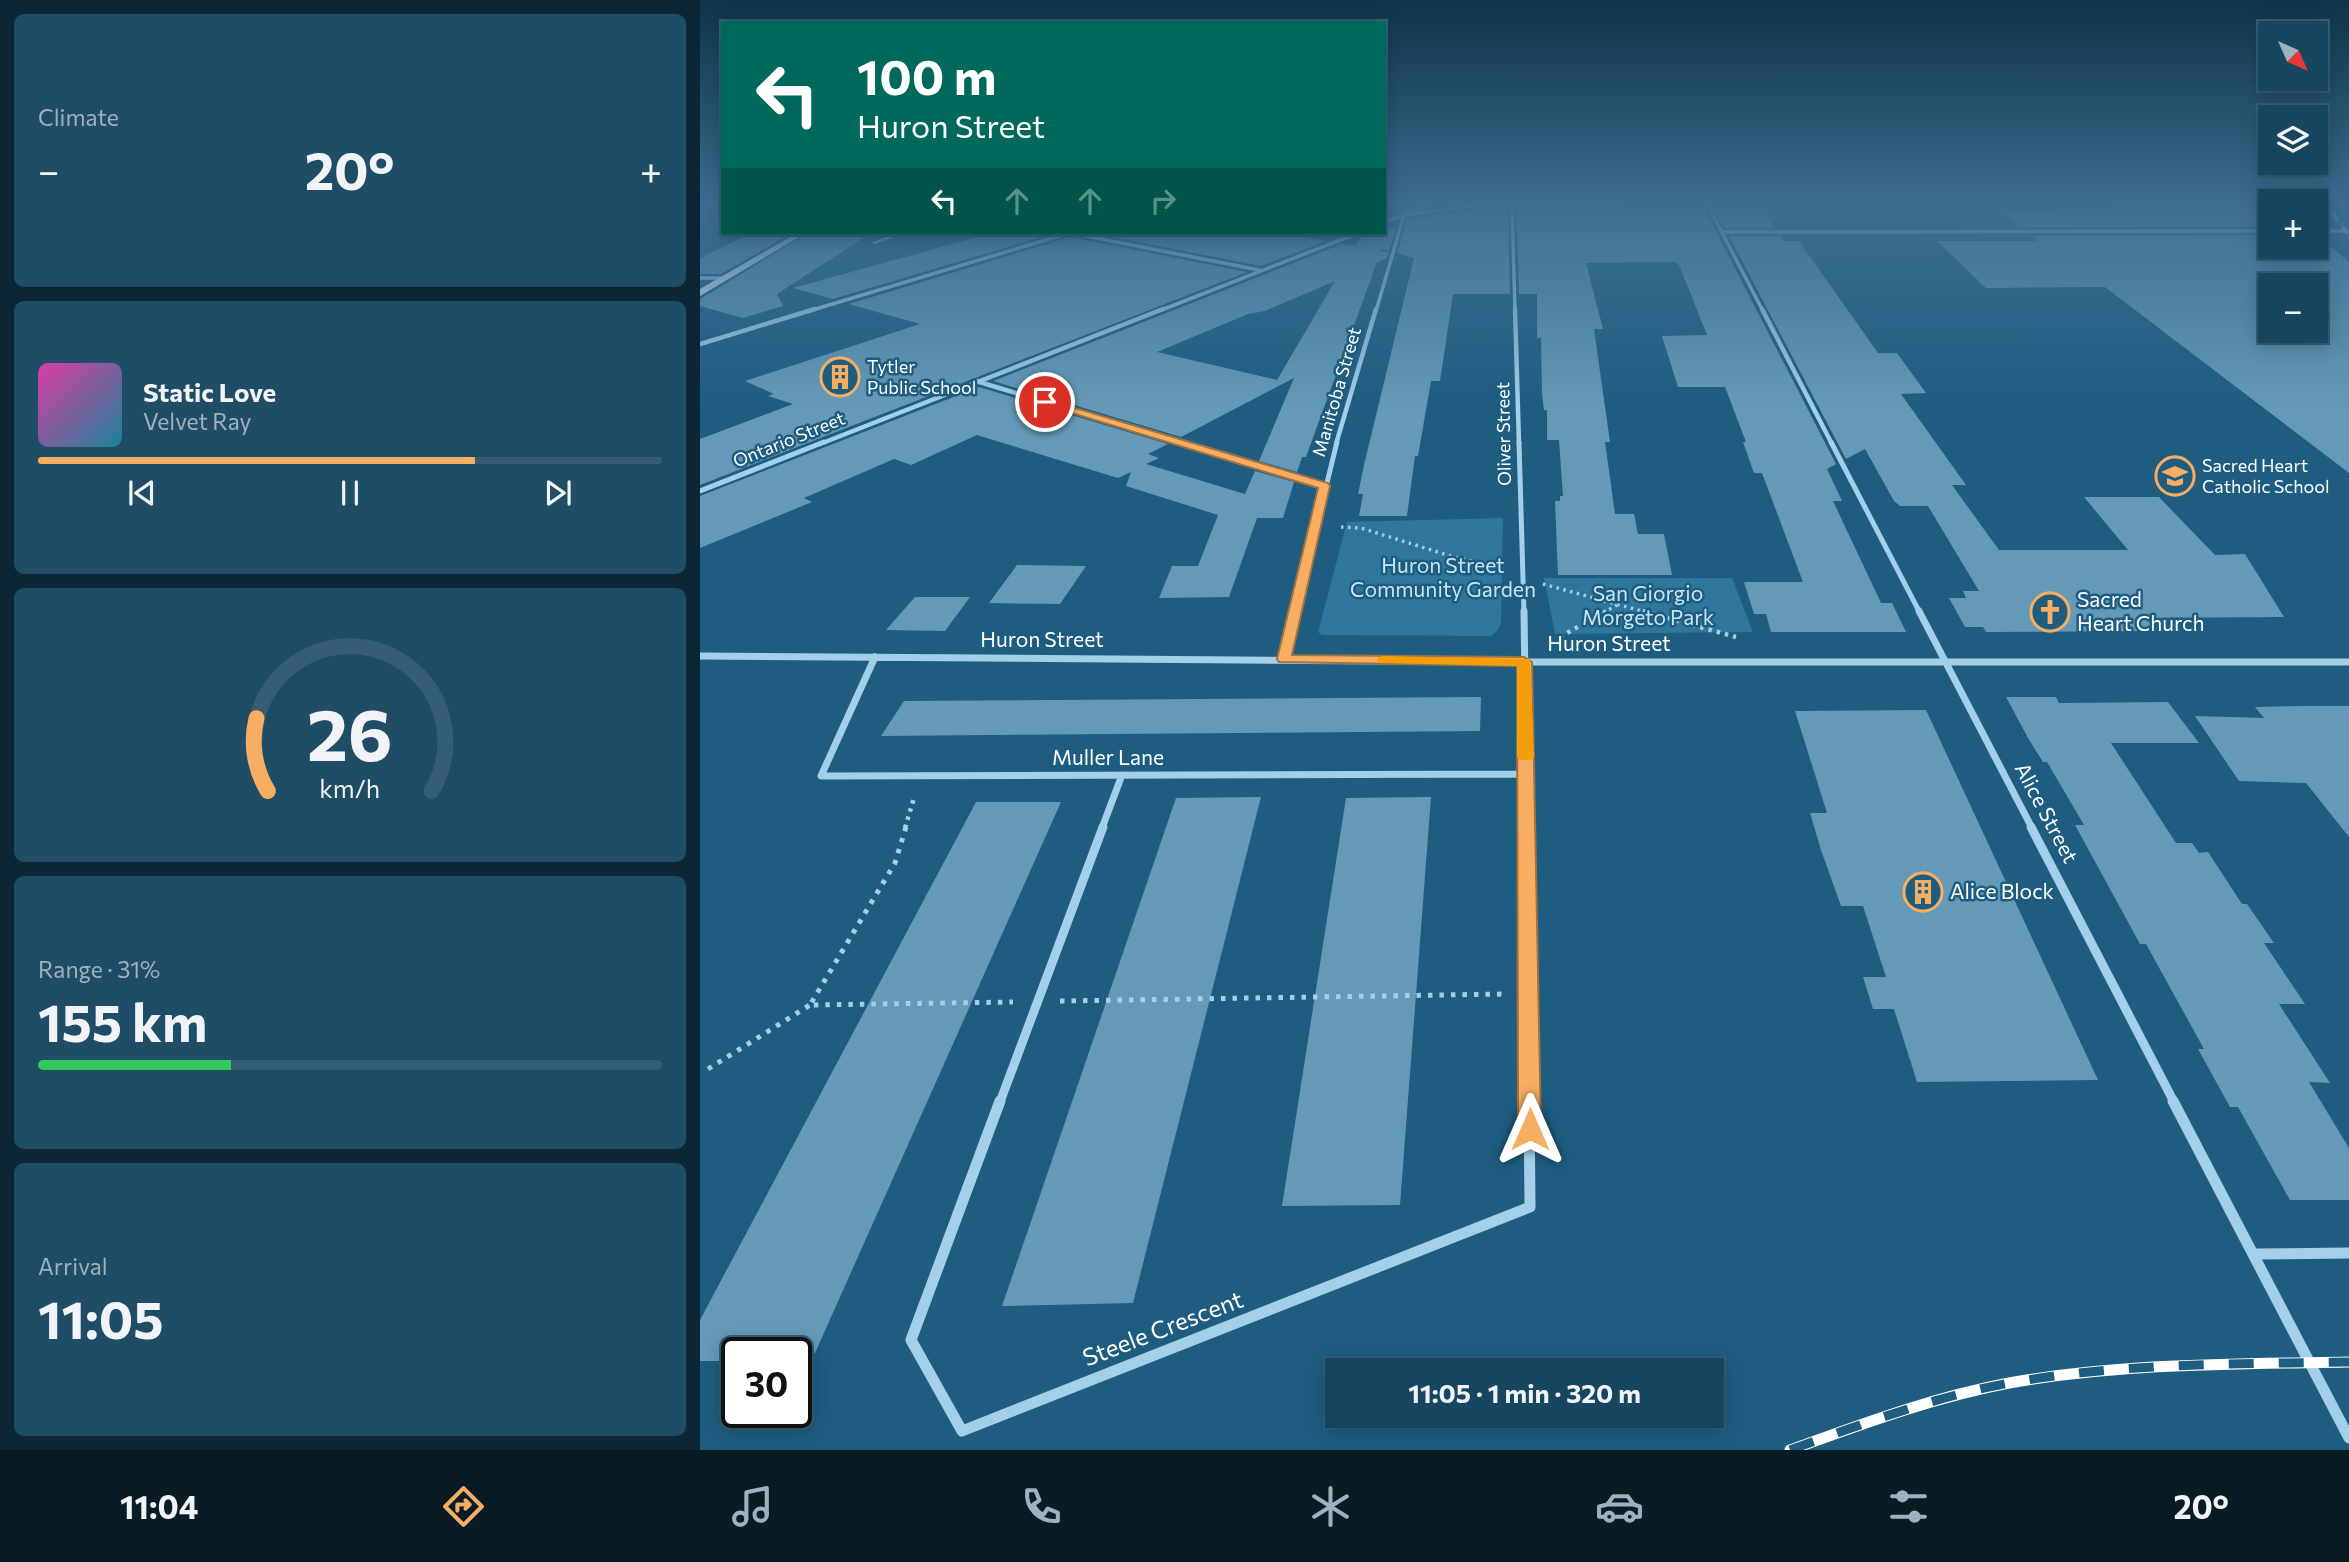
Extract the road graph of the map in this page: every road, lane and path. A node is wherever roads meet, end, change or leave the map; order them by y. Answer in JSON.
{"nodes":[{"id":1,"x":733,"y":274,"type":"edge"},
{"id":2,"x":934,"y":274,"type":"edge"},
{"id":3,"x":1250,"y":274,"type":"edge"},
{"id":4,"x":1387,"y":274,"type":"edge"},
{"id":5,"x":1513,"y":274,"type":"edge"},
{"id":6,"x":1745,"y":274,"type":"edge"},
{"id":7,"x":700,"y":278,"type":"edge"},
{"id":8,"x":726,"y":278,"type":"junction"},
{"id":9,"x":700,"y":293,"type":"edge"},
{"id":10,"x":700,"y":344,"type":"edge"},
{"id":11,"x":975,"y":381,"type":"junction"},
{"id":12,"x":1324,"y":486,"type":"junction"},
{"id":13,"x":700,"y":491,"type":"edge"},
{"id":14,"x":1341,"y":527,"type":"dead end"},
{"id":15,"x":1521,"y":567,"type":"junction"},
{"id":16,"x":1542,"y":584,"type":"dead end"},
{"id":17,"x":1618,"y":604,"type":"junction"},
{"id":18,"x":1560,"y":636,"type":"dead end"},
{"id":19,"x":1736,"y":637,"type":"dead end"},
{"id":20,"x":700,"y":656,"type":"edge"},
{"id":21,"x":875,"y":657,"type":"junction"},
{"id":22,"x":1284,"y":659,"type":"junction"},
{"id":23,"x":1524,"y":662,"type":"junction"},
{"id":24,"x":1945,"y":662,"type":"junction"},
{"id":25,"x":2349,"y":662,"type":"edge"},
{"id":26,"x":1526,"y":774,"type":"junction"},
{"id":27,"x":1122,"y":775,"type":"junction"},
{"id":28,"x":920,"y":776,"type":"junction"},
{"id":29,"x":1528,"y":994,"type":"junction"},
{"id":30,"x":1037,"y":1002,"type":"junction"},
{"id":31,"x":810,"y":1005,"type":"junction"},
{"id":32,"x":708,"y":1069,"type":"dead end"},
{"id":33,"x":2349,"y":1253,"type":"edge"},
{"id":34,"x":2255,"y":1254,"type":"junction"},
{"id":35,"x":2349,"y":1438,"type":"edge"}],
"edges":[{"from":1,"to":8,"type":"main road"},
{"from":2,"to":10,"type":"street"},
{"from":3,"to":11,"type":"street","name":"Ontario Street"},
{"from":4,"to":12,"type":"street","name":"Manitoba Street"},
{"from":5,"to":15,"type":"street","name":"Oliver Street"},
{"from":6,"to":24,"type":"street","name":"Alice Street"},
{"from":7,"to":8,"type":"street"},
{"from":8,"to":9,"type":"main road"},
{"from":11,"to":12,"type":"street"},
{"from":11,"to":13,"type":"street","name":"Ontario Street"},
{"from":12,"to":22,"type":"street","name":"Manitoba Street"},
{"from":14,"to":15,"type":"path"},
{"from":15,"to":23,"type":"street","name":"Oliver Street"},
{"from":16,"to":17,"type":"path"},
{"from":17,"to":18,"type":"path"},
{"from":17,"to":19,"type":"path"},
{"from":20,"to":21,"type":"street","name":"Huron Street"},
{"from":21,"to":22,"type":"street","name":"Huron Street"},
{"from":21,"to":28,"type":"street","name":"Muller Lane"},
{"from":22,"to":23,"type":"street","name":"Huron Street"},
{"from":23,"to":24,"type":"street","name":"Huron Street"},
{"from":23,"to":26,"type":"street","name":"Steele Crescent"},
{"from":24,"to":25,"type":"street","name":"Huron Street"},
{"from":24,"to":34,"type":"street","name":"Alice Street"},
{"from":26,"to":27,"type":"street","name":"Muller Lane"},
{"from":26,"to":29,"type":"street","name":"Steele Crescent"},
{"from":27,"to":28,"type":"street","name":"Muller Lane"},
{"from":27,"to":30,"type":"street","name":"Steele Crescent"},
{"from":28,"to":31,"type":"path"},
{"from":29,"to":30,"type":"path"},
{"from":29,"to":30,"type":"street","name":"Steele Crescent"},
{"from":30,"to":31,"type":"path"},
{"from":31,"to":32,"type":"path"},
{"from":33,"to":34,"type":"street"},
{"from":34,"to":35,"type":"street","name":"Alice Street"}]}
